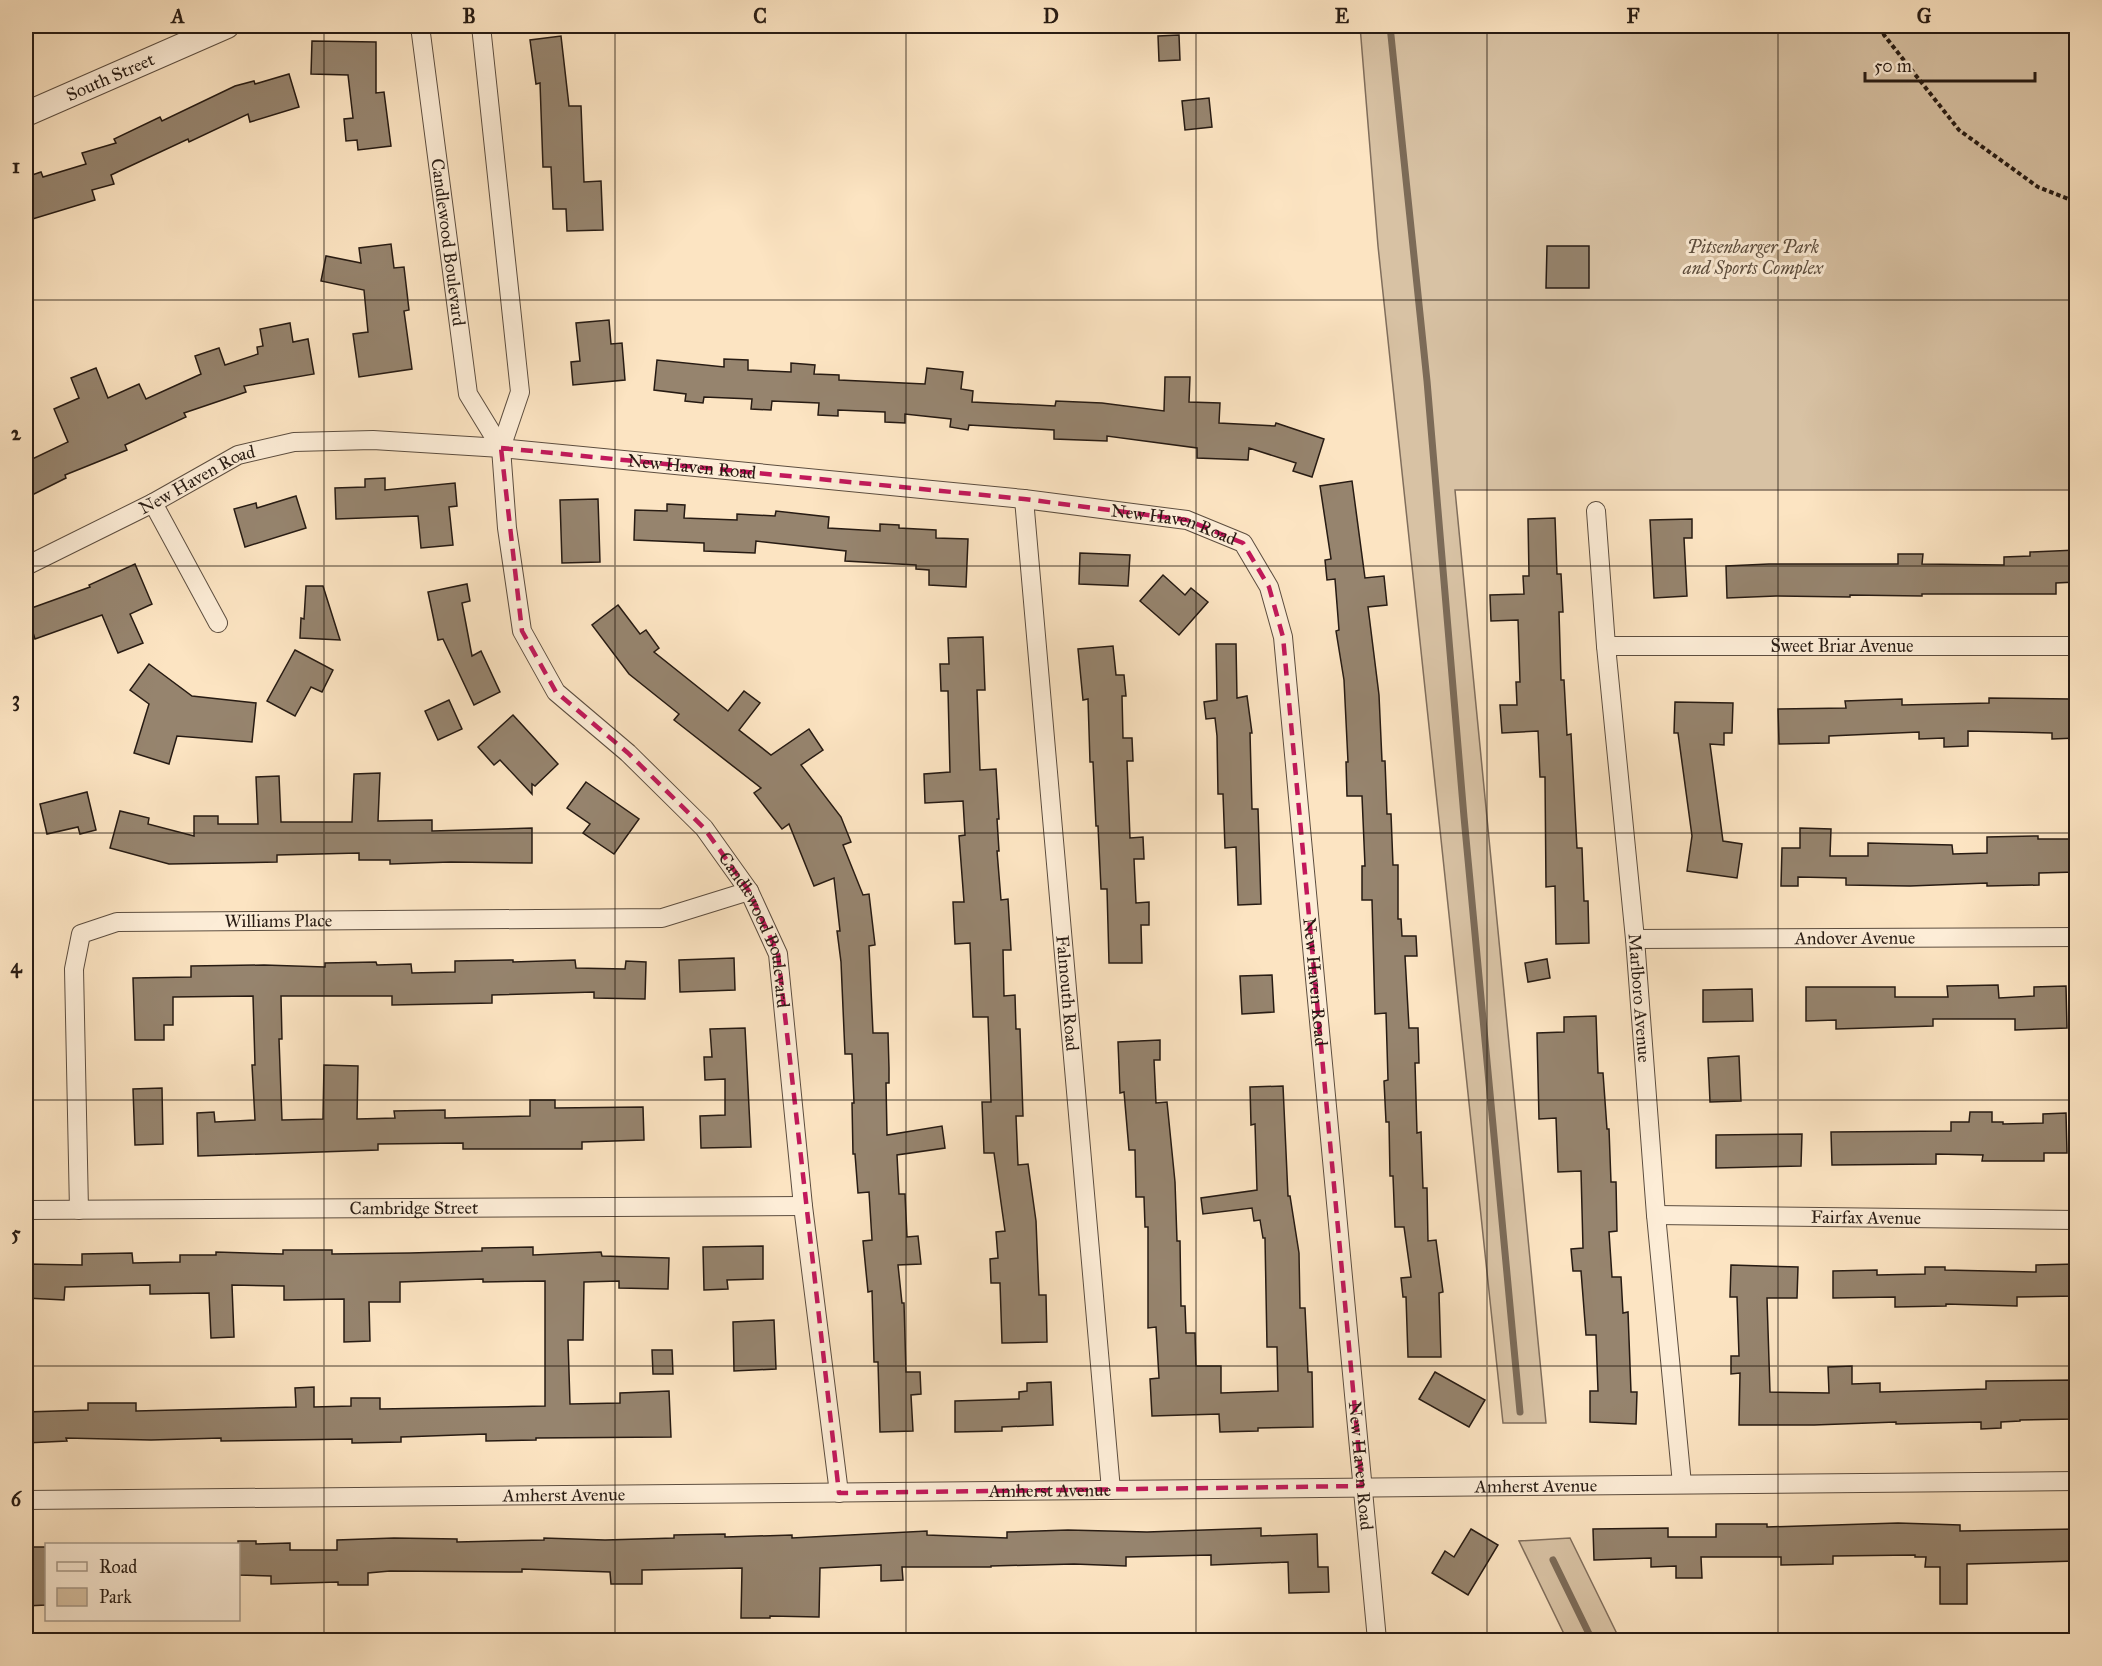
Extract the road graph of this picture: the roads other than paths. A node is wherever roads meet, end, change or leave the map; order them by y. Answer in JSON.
{"nodes":[{"id":1,"x":226,"y":26,"type":"edge"},
{"id":2,"x":420,"y":26,"type":"edge"},
{"id":3,"x":481,"y":26,"type":"edge"},
{"id":4,"x":26,"y":114,"type":"edge"},
{"id":5,"x":501,"y":448,"type":"junction"},
{"id":6,"x":1024,"y":499,"type":"junction"},
{"id":7,"x":153,"y":503,"type":"junction"},
{"id":8,"x":1596,"y":512,"type":"dead end"},
{"id":9,"x":26,"y":566,"type":"edge"},
{"id":10,"x":218,"y":623,"type":"dead end"},
{"id":11,"x":1606,"y":646,"type":"junction"},
{"id":12,"x":2076,"y":646,"type":"edge"},
{"id":13,"x":749,"y":891,"type":"junction"},
{"id":14,"x":2076,"y":937,"type":"edge"},
{"id":15,"x":1635,"y":939,"type":"junction"},
{"id":16,"x":803,"y":1206,"type":"junction"},
{"id":17,"x":26,"y":1210,"type":"edge"},
{"id":18,"x":79,"y":1210,"type":"junction"},
{"id":19,"x":1656,"y":1215,"type":"junction"},
{"id":20,"x":2076,"y":1220,"type":"edge"},
{"id":21,"x":2076,"y":1481,"type":"edge"},
{"id":22,"x":1682,"y":1484,"type":"junction"},
{"id":23,"x":1362,"y":1486,"type":"junction"},
{"id":24,"x":1111,"y":1490,"type":"junction"},
{"id":25,"x":839,"y":1493,"type":"junction"},
{"id":26,"x":26,"y":1500,"type":"edge"},
{"id":27,"x":1377,"y":1641,"type":"edge"}],
"edges":[{"from":1,"to":4,"type":"street","name":"South Street"},
{"from":2,"to":5,"type":"street","name":"Candlewood Boulevard"},
{"from":3,"to":5,"type":"street","name":"Candlewood Boulevard"},
{"from":5,"to":6,"type":"street","name":"New Haven Road"},
{"from":5,"to":7,"type":"street","name":"New Haven Road"},
{"from":5,"to":13,"type":"street","name":"Candlewood Boulevard"},
{"from":6,"to":23,"type":"street","name":"New Haven Road"},
{"from":6,"to":24,"type":"street","name":"Falmouth Road"},
{"from":7,"to":9,"type":"street","name":"New Haven Road"},
{"from":7,"to":10,"type":"street"},
{"from":8,"to":11,"type":"street","name":"Marlboro Avenue"},
{"from":11,"to":12,"type":"street","name":"Sweet Briar Avenue"},
{"from":11,"to":15,"type":"street","name":"Marlboro Avenue"},
{"from":13,"to":16,"type":"street","name":"Candlewood Boulevard"},
{"from":13,"to":18,"type":"street","name":"Williams Place"},
{"from":14,"to":15,"type":"street","name":"Andover Avenue"},
{"from":15,"to":19,"type":"street","name":"Marlboro Avenue"},
{"from":16,"to":18,"type":"street","name":"Cambridge Street"},
{"from":16,"to":25,"type":"street","name":"Candlewood Boulevard"},
{"from":17,"to":18,"type":"street","name":"Cambridge Street"},
{"from":19,"to":20,"type":"street","name":"Fairfax Avenue"},
{"from":19,"to":22,"type":"street","name":"Marlboro Avenue"},
{"from":21,"to":22,"type":"street","name":"Amherst Avenue"},
{"from":22,"to":23,"type":"street","name":"Amherst Avenue"},
{"from":23,"to":24,"type":"street","name":"Amherst Avenue"},
{"from":23,"to":27,"type":"street","name":"New Haven Road"},
{"from":24,"to":25,"type":"street","name":"Amherst Avenue"},
{"from":25,"to":26,"type":"street","name":"Amherst Avenue"}]}
